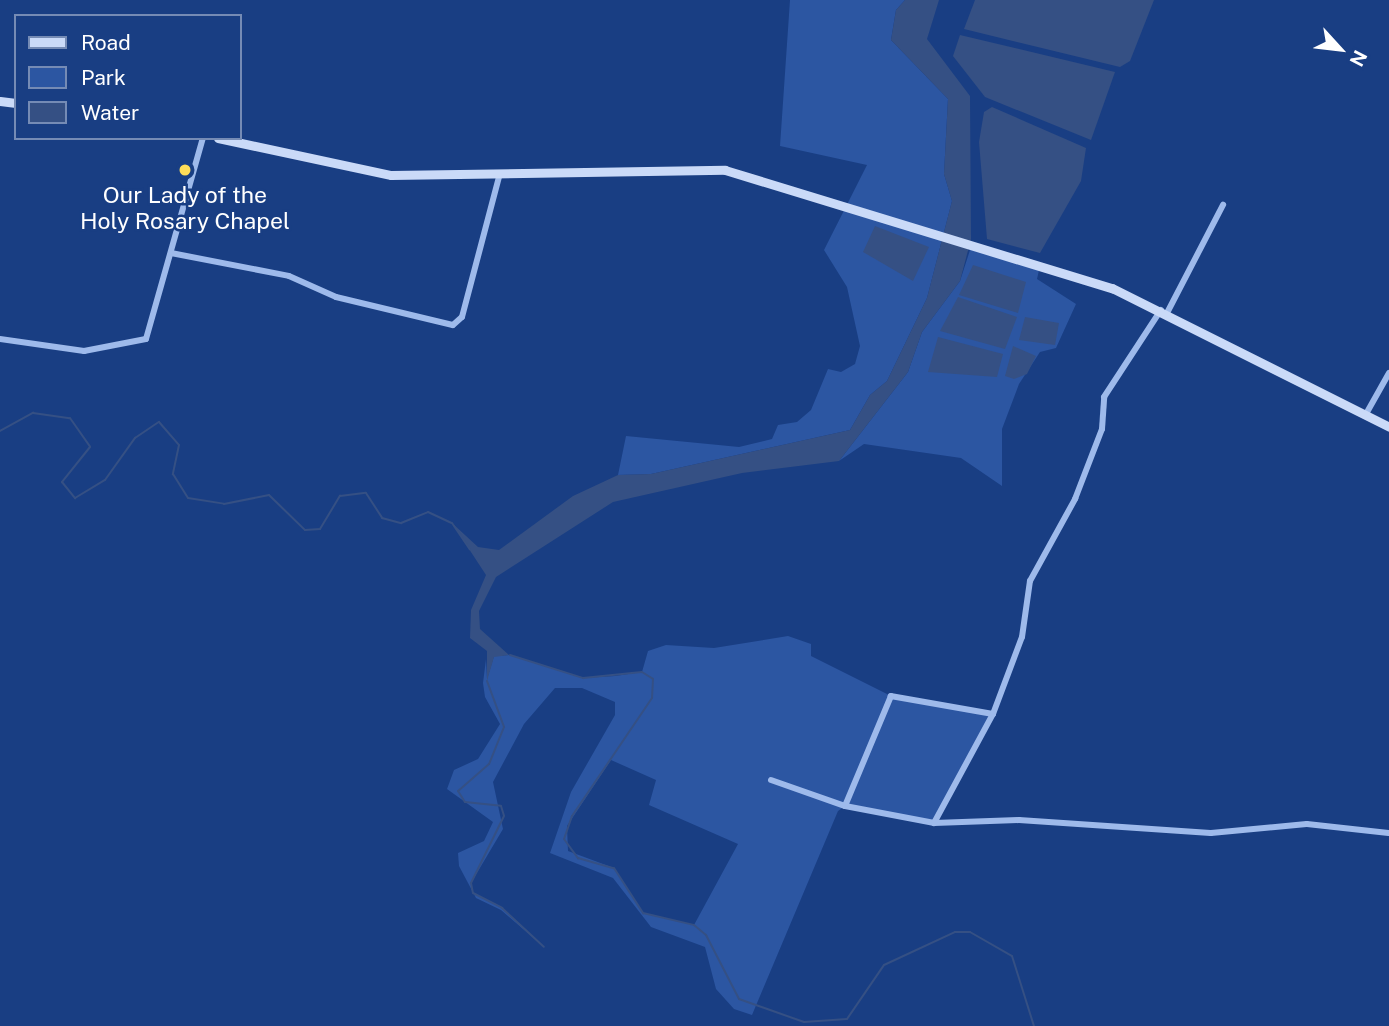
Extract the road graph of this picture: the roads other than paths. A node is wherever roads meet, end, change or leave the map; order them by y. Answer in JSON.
{"nodes":[{"id":1,"x":202,"y":140,"type":"edge"},
{"id":2,"x":227,"y":140,"type":"edge"},
{"id":3,"x":499,"y":177,"type":"junction"},
{"id":4,"x":1223,"y":205,"type":"dead end"},
{"id":5,"x":171,"y":253,"type":"junction"},
{"id":6,"x":1164,"y":312,"type":"junction"},
{"id":7,"x":0,"y":339,"type":"edge"},
{"id":8,"x":1389,"y":373,"type":"edge"},
{"id":9,"x":1366,"y":414,"type":"junction"},
{"id":10,"x":1389,"y":427,"type":"edge"},
{"id":11,"x":993,"y":714,"type":"junction"},
{"id":12,"x":771,"y":780,"type":"dead end"},
{"id":13,"x":845,"y":806,"type":"junction"},
{"id":14,"x":934,"y":823,"type":"junction"},
{"id":15,"x":1389,"y":833,"type":"edge"}],
"edges":[{"from":1,"to":5,"type":"street"},
{"from":2,"to":3,"type":"main road"},
{"from":3,"to":5,"type":"street"},
{"from":3,"to":6,"type":"main road"},
{"from":4,"to":6,"type":"street"},
{"from":5,"to":7,"type":"street"},
{"from":6,"to":9,"type":"main road"},
{"from":6,"to":11,"type":"street"},
{"from":8,"to":9,"type":"street"},
{"from":9,"to":10,"type":"main road"},
{"from":11,"to":13,"type":"street"},
{"from":11,"to":14,"type":"street"},
{"from":12,"to":13,"type":"street"},
{"from":13,"to":14,"type":"street"},
{"from":14,"to":15,"type":"street"}]}
